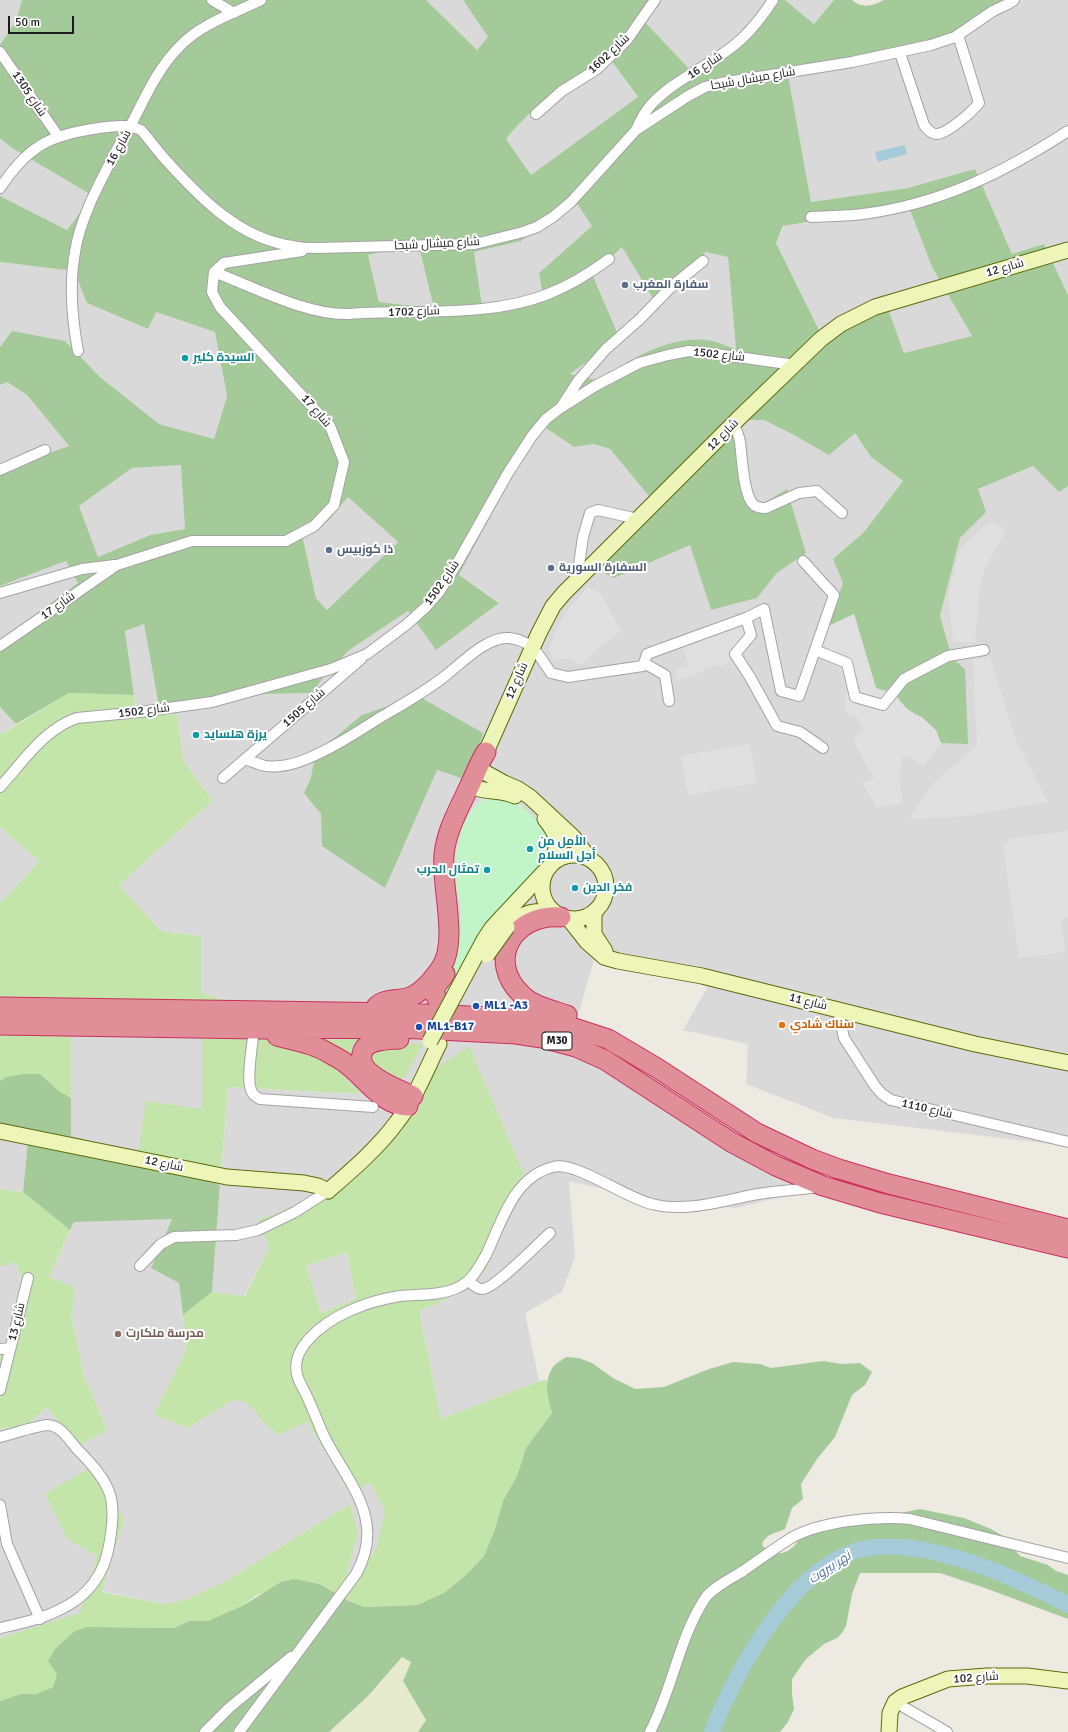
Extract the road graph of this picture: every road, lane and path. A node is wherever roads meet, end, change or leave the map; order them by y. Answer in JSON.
{"nodes":[{"id":1,"x":212,"y":0,"type":"edge"},
{"id":2,"x":261,"y":0,"type":"edge"},
{"id":3,"x":654,"y":0,"type":"edge"},
{"id":4,"x":773,"y":0,"type":"edge"},
{"id":5,"x":995,"y":0,"type":"edge"},
{"id":6,"x":1011,"y":2,"type":"edge"},
{"id":7,"x":234,"y":13,"type":"junction"},
{"id":8,"x":958,"y":35,"type":"junction"},
{"id":9,"x":0,"y":52,"type":"edge"},
{"id":10,"x":900,"y":53,"type":"junction"},
{"id":11,"x":536,"y":114,"type":"dead end"},
{"id":12,"x":131,"y":126,"type":"junction"},
{"id":13,"x":636,"y":130,"type":"junction"},
{"id":14,"x":1068,"y":131,"type":"edge"},
{"id":15,"x":58,"y":136,"type":"junction"},
{"id":16,"x":0,"y":188,"type":"edge"},
{"id":17,"x":810,"y":216,"type":"dead end"},
{"id":18,"x":318,"y":248,"type":"junction"},
{"id":19,"x":1068,"y":250,"type":"edge"},
{"id":20,"x":609,"y":259,"type":"dead end"},
{"id":21,"x":704,"y":260,"type":"dead end"},
{"id":22,"x":214,"y":272,"type":"junction"},
{"id":23,"x":78,"y":351,"type":"dead end"},
{"id":24,"x":795,"y":364,"type":"junction"},
{"id":25,"x":559,"y":409,"type":"junction"},
{"id":26,"x":733,"y":424,"type":"junction"},
{"id":27,"x":45,"y":450,"type":"dead end"},
{"id":28,"x":0,"y":470,"type":"edge"},
{"id":29,"x":842,"y":513,"type":"dead end"},
{"id":30,"x":638,"y":519,"type":"junction"},
{"id":31,"x":803,"y":561,"type":"dead end"},
{"id":32,"x":117,"y":565,"type":"junction"},
{"id":33,"x":578,"y":579,"type":"junction"},
{"id":34,"x":0,"y":593,"type":"edge"},
{"id":35,"x":746,"y":618,"type":"junction"},
{"id":36,"x":0,"y":646,"type":"edge"},
{"id":37,"x":532,"y":646,"type":"junction"},
{"id":38,"x":814,"y":650,"type":"junction"},
{"id":39,"x":984,"y":650,"type":"dead end"},
{"id":40,"x":367,"y":654,"type":"junction"},
{"id":41,"x":644,"y":663,"type":"junction"},
{"id":42,"x":669,"y":701,"type":"dead end"},
{"id":43,"x":823,"y":748,"type":"dead end"},
{"id":44,"x":245,"y":759,"type":"junction"},
{"id":45,"x":482,"y":763,"type":"junction"},
{"id":46,"x":223,"y":778,"type":"dead end"},
{"id":47,"x":0,"y":787,"type":"edge"},
{"id":48,"x":473,"y":788,"type":"junction"},
{"id":49,"x":589,"y":858,"type":"junction"},
{"id":50,"x":550,"y":866,"type":"junction"},
{"id":51,"x":594,"y":913,"type":"junction"},
{"id":52,"x":562,"y":917,"type":"junction"},
{"id":53,"x":505,"y":922,"type":"junction"},
{"id":54,"x":618,"y":961,"type":"junction"},
{"id":55,"x":0,"y":1007,"type":"edge"},
{"id":56,"x":838,"y":1010,"type":"junction"},
{"id":57,"x":373,"y":1012,"type":"junction"},
{"id":58,"x":452,"y":1014,"type":"junction"},
{"id":59,"x":0,"y":1026,"type":"edge"},
{"id":60,"x":256,"y":1029,"type":"junction"},
{"id":61,"x":481,"y":1032,"type":"junction"},
{"id":62,"x":608,"y":1039,"type":"junction"},
{"id":63,"x":1068,"y":1063,"type":"edge"},
{"id":64,"x":406,"y":1100,"type":"junction"},
{"id":65,"x":373,"y":1107,"type":"dead end"},
{"id":66,"x":0,"y":1131,"type":"edge"},
{"id":67,"x":1068,"y":1142,"type":"edge"},
{"id":68,"x":823,"y":1186,"type":"junction"},
{"id":69,"x":328,"y":1191,"type":"junction"},
{"id":70,"x":1068,"y":1229,"type":"edge"},
{"id":71,"x":550,"y":1233,"type":"dead end"},
{"id":72,"x":1068,"y":1248,"type":"edge"},
{"id":73,"x":140,"y":1266,"type":"dead end"},
{"id":74,"x":28,"y":1278,"type":"dead end"},
{"id":75,"x":468,"y":1281,"type":"junction"},
{"id":76,"x":5,"y":1348,"type":"edge"},
{"id":77,"x":0,"y":1390,"type":"edge"},
{"id":78,"x":0,"y":1437,"type":"edge"},
{"id":79,"x":0,"y":1505,"type":"edge"},
{"id":80,"x":4,"y":1542,"type":"edge"},
{"id":81,"x":1068,"y":1558,"type":"edge"},
{"id":82,"x":40,"y":1619,"type":"junction"},
{"id":83,"x":0,"y":1628,"type":"edge"},
{"id":84,"x":301,"y":1650,"type":"junction"},
{"id":85,"x":1068,"y":1681,"type":"edge"},
{"id":86,"x":896,"y":1702,"type":"junction"},
{"id":87,"x":205,"y":1732,"type":"edge"},
{"id":88,"x":239,"y":1732,"type":"edge"},
{"id":89,"x":650,"y":1732,"type":"edge"},
{"id":90,"x":889,"y":1732,"type":"edge"},
{"id":91,"x":947,"y":1732,"type":"edge"}],
"edges":[{"from":1,"to":7,"type":"street"},
{"from":2,"to":7,"type":"street","name":"شارع 16"},
{"from":3,"to":11,"type":"street","name":"شارع 1602"},
{"from":4,"to":13,"type":"street","name":"شارع 16"},
{"from":5,"to":6,"type":"street"},
{"from":6,"to":8,"type":"street","name":"شارع ميشال شيحا"},
{"from":7,"to":12,"type":"street","name":"شارع 16"},
{"from":8,"to":10,"type":"street","name":"شارع ميشال شيحا"},
{"from":8,"to":10,"type":"street"},
{"from":9,"to":15,"type":"street","name":"شارع 1305"},
{"from":10,"to":13,"type":"street","name":"شارع ميشال شيحا"},
{"from":12,"to":15,"type":"street"},
{"from":12,"to":18,"type":"street","name":"شارع ميشال شيحا"},
{"from":12,"to":23,"type":"street","name":"شارع 16"},
{"from":13,"to":18,"type":"street","name":"شارع ميشال شيحا"},
{"from":14,"to":17,"type":"street"},
{"from":15,"to":16,"type":"street"},
{"from":18,"to":22,"type":"street"},
{"from":19,"to":24,"type":"street","name":"شارع 12"},
{"from":20,"to":22,"type":"street","name":"شارع 1702"},
{"from":21,"to":25,"type":"street"},
{"from":22,"to":32,"type":"street","name":"شارع 17"},
{"from":24,"to":25,"type":"street","name":"شارع 1502"},
{"from":24,"to":26,"type":"street","name":"شارع 12"},
{"from":25,"to":40,"type":"street","name":"شارع 1502"},
{"from":26,"to":29,"type":"street"},
{"from":26,"to":30,"type":"street","name":"شارع 12"},
{"from":27,"to":28,"type":"street"},
{"from":30,"to":33,"type":"street","name":"شارع 12"},
{"from":30,"to":33,"type":"street"},
{"from":31,"to":38,"type":"street"},
{"from":32,"to":34,"type":"street"},
{"from":32,"to":36,"type":"street","name":"شارع 17"},
{"from":33,"to":37,"type":"street","name":"شارع 12"},
{"from":35,"to":38,"type":"street"},
{"from":35,"to":41,"type":"street"},
{"from":35,"to":43,"type":"street"},
{"from":37,"to":41,"type":"street"},
{"from":37,"to":44,"type":"street"},
{"from":37,"to":45,"type":"street","name":"شارع 12"},
{"from":38,"to":39,"type":"street"},
{"from":40,"to":44,"type":"street","name":"شارع 1505"},
{"from":40,"to":47,"type":"street","name":"شارع 1502"},
{"from":41,"to":42,"type":"street"},
{"from":44,"to":46,"type":"street","name":"شارع 1505"},
{"from":45,"to":48,"type":"highway"},
{"from":45,"to":49,"type":"street"},
{"from":48,"to":50,"type":"street"},
{"from":48,"to":57,"type":"highway"},
{"from":48,"to":58,"type":"highway"},
{"from":49,"to":50,"type":"street"},
{"from":49,"to":51,"type":"street"},
{"from":50,"to":52,"type":"street"},
{"from":50,"to":53,"type":"street"},
{"from":51,"to":52,"type":"street"},
{"from":51,"to":54,"type":"street","name":"شارع 11"},
{"from":52,"to":53,"type":"street"},
{"from":52,"to":54,"type":"street","name":"شارع 11"},
{"from":52,"to":62,"type":"highway"},
{"from":53,"to":64,"type":"street","bridge":true},
{"from":54,"to":56,"type":"street","name":"شارع 11"},
{"from":55,"to":57,"type":"highway","number":"M30"},
{"from":56,"to":63,"type":"street","name":"شارع 11"},
{"from":56,"to":67,"type":"street","name":"شارع 1110"},
{"from":57,"to":58,"type":"highway","number":"M30"},
{"from":58,"to":62,"type":"highway","number":"M30"},
{"from":59,"to":60,"type":"highway","number":"M30"},
{"from":60,"to":61,"type":"highway","number":"M30"},
{"from":60,"to":64,"type":"highway"},
{"from":60,"to":65,"type":"street"},
{"from":61,"to":64,"type":"highway"},
{"from":61,"to":68,"type":"highway","number":"M30"},
{"from":62,"to":70,"type":"highway","number":"M30"},
{"from":64,"to":69,"type":"street"},
{"from":66,"to":69,"type":"street","name":"شارع 12"},
{"from":68,"to":72,"type":"highway","number":"M30"},
{"from":68,"to":75,"type":"street"},
{"from":69,"to":73,"type":"street"},
{"from":71,"to":75,"type":"street"},
{"from":74,"to":76,"type":"street","name":"شارع 13"},
{"from":75,"to":84,"type":"street"},
{"from":76,"to":77,"type":"street","name":"شارع 13"},
{"from":78,"to":82,"type":"street"},
{"from":79,"to":80,"type":"street"},
{"from":80,"to":82,"type":"street"},
{"from":81,"to":89,"type":"street"},
{"from":82,"to":83,"type":"street"},
{"from":84,"to":87,"type":"street"},
{"from":84,"to":88,"type":"street"},
{"from":85,"to":86,"type":"street","name":"شارع 102"},
{"from":86,"to":90,"type":"street"},
{"from":86,"to":91,"type":"street"}]}
